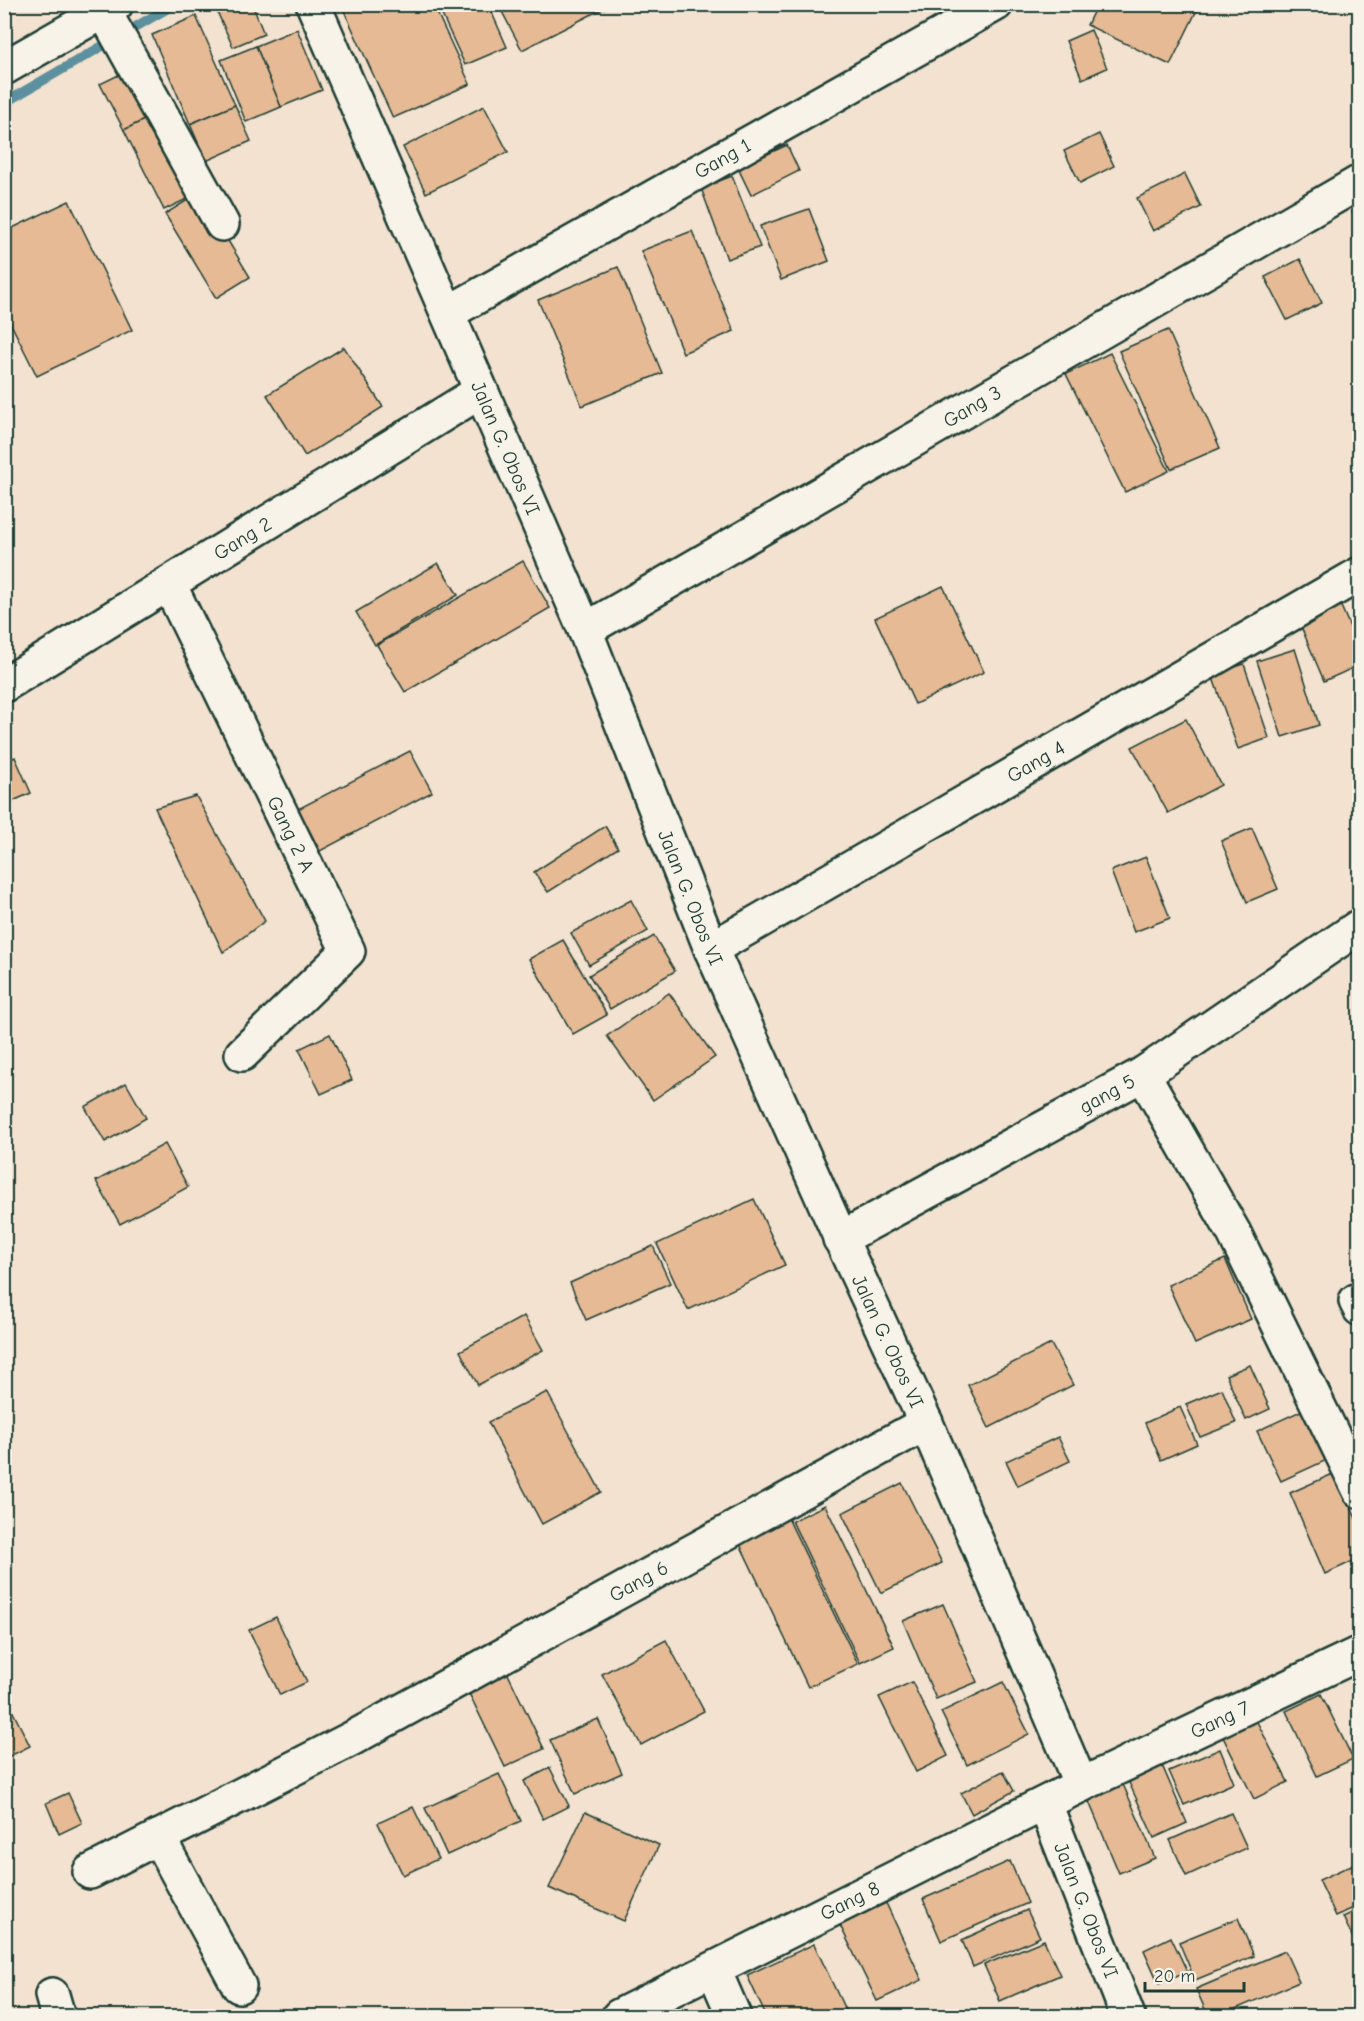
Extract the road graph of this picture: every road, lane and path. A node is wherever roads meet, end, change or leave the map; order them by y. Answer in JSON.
{"nodes":[{"id":1,"x":313,"y":4,"type":"edge"},
{"id":2,"x":996,"y":4,"type":"edge"},
{"id":3,"x":110,"y":8,"type":"edge"},
{"id":4,"x":4,"y":68,"type":"edge"},
{"id":5,"x":1359,"y":182,"type":"edge"},
{"id":6,"x":222,"y":224,"type":"dead end"},
{"id":7,"x":448,"y":313,"type":"junction"},
{"id":8,"x":481,"y":391,"type":"junction"},
{"id":9,"x":1359,"y":573,"type":"edge"},
{"id":10,"x":169,"y":584,"type":"junction"},
{"id":11,"x":585,"y":630,"type":"junction"},
{"id":12,"x":4,"y":686,"type":"edge"},
{"id":13,"x":1359,"y":926,"type":"edge"},
{"id":14,"x":711,"y":949,"type":"junction"},
{"id":15,"x":242,"y":1054,"type":"dead end"},
{"id":16,"x":1143,"y":1074,"type":"junction"},
{"id":17,"x":840,"y":1239,"type":"junction"},
{"id":18,"x":926,"y":1424,"type":"junction"},
{"id":19,"x":1359,"y":1491,"type":"edge"},
{"id":20,"x":1358,"y":1658,"type":"edge"},
{"id":21,"x":1081,"y":1785,"type":"junction"},
{"id":22,"x":1045,"y":1804,"type":"junction"},
{"id":23,"x":159,"y":1837,"type":"junction"},
{"id":24,"x":90,"y":1872,"type":"dead end"},
{"id":25,"x":714,"y":1970,"type":"junction"},
{"id":26,"x":239,"y":1986,"type":"dead end"},
{"id":27,"x":619,"y":2016,"type":"edge"},
{"id":28,"x":734,"y":2016,"type":"edge"},
{"id":29,"x":1128,"y":2016,"type":"edge"}],
"edges":[{"from":1,"to":7,"type":"street","name":"Jalan G. Obos VI"},
{"from":2,"to":7,"type":"street","name":"Gang 1"},
{"from":3,"to":4,"type":"street"},
{"from":3,"to":6,"type":"street"},
{"from":5,"to":11,"type":"street","name":"Gang 3"},
{"from":7,"to":8,"type":"street","name":"Jalan G. Obos VI"},
{"from":8,"to":10,"type":"street","name":"Gang 2"},
{"from":8,"to":11,"type":"street","name":"Jalan G. Obos VI"},
{"from":9,"to":14,"type":"street","name":"Gang 4"},
{"from":10,"to":12,"type":"street","name":"Gang 2"},
{"from":10,"to":15,"type":"street","name":"Gang 2 A"},
{"from":11,"to":14,"type":"street","name":"Jalan G. Obos VI"},
{"from":13,"to":16,"type":"street","name":"gang 5"},
{"from":14,"to":17,"type":"street","name":"Jalan G. Obos VI"},
{"from":16,"to":17,"type":"street","name":"gang 5"},
{"from":16,"to":19,"type":"street"},
{"from":17,"to":18,"type":"street","name":"Jalan G. Obos VI"},
{"from":18,"to":21,"type":"street","name":"Jalan G. Obos VI"},
{"from":18,"to":23,"type":"street","name":"Gang 6"},
{"from":20,"to":21,"type":"street","name":"Gang 7"},
{"from":21,"to":22,"type":"street","name":"Gang 8"},
{"from":22,"to":25,"type":"street","name":"Gang 8"},
{"from":22,"to":29,"type":"street","name":"Jalan G. Obos VI"},
{"from":23,"to":24,"type":"street","name":"Gang 6"},
{"from":23,"to":26,"type":"street"},
{"from":25,"to":27,"type":"street","name":"Gang 8"},
{"from":25,"to":28,"type":"street"}]}
